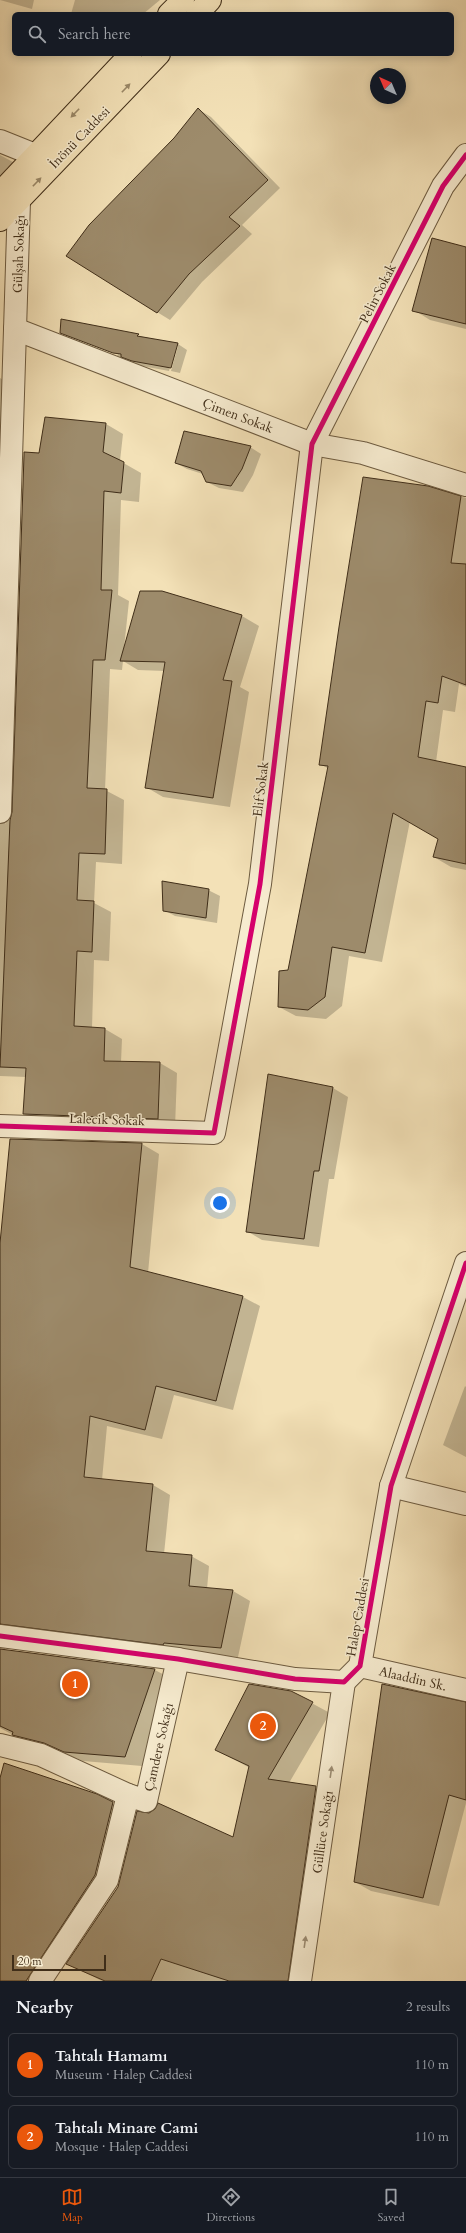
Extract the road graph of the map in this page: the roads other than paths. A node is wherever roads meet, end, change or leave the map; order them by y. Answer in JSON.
{"nodes":[{"id":1,"x":183,"y":0,"type":"edge"},
{"id":2,"x":210,"y":0,"type":"edge"},
{"id":3,"x":171,"y":12,"type":"edge"},
{"id":4,"x":199,"y":12,"type":"edge"},
{"id":5,"x":129,"y":56,"type":"edge"},
{"id":6,"x":156,"y":56,"type":"edge"},
{"id":7,"x":0,"y":141,"type":"edge"},
{"id":8,"x":35,"y":155,"type":"junction"},
{"id":9,"x":466,"y":155,"type":"edge"},
{"id":10,"x":10,"y":197,"type":"edge"},
{"id":11,"x":0,"y":220,"type":"edge"},
{"id":12,"x":15,"y":329,"type":"junction"},
{"id":13,"x":312,"y":444,"type":"junction"},
{"id":14,"x":466,"y":485,"type":"edge"},
{"id":15,"x":0,"y":812,"type":"edge"},
{"id":16,"x":0,"y":1126,"type":"edge"},
{"id":17,"x":214,"y":1133,"type":"joint"},
{"id":18,"x":466,"y":1263,"type":"edge"},
{"id":19,"x":391,"y":1486,"type":"junction"},
{"id":20,"x":466,"y":1504,"type":"edge"},
{"id":21,"x":0,"y":1636,"type":"edge"},
{"id":22,"x":178,"y":1659,"type":"junction"},
{"id":23,"x":360,"y":1666,"type":"junction"},
{"id":24,"x":344,"y":1682,"type":"junction"},
{"id":25,"x":466,"y":1690,"type":"edge"},
{"id":26,"x":0,"y":1745,"type":"edge"},
{"id":27,"x":128,"y":1795,"type":"junction"},
{"id":28,"x":40,"y":1981,"type":"edge"},
{"id":29,"x":300,"y":1981,"type":"edge"}],
"edges":[{"from":1,"to":3,"type":"main road"},
{"from":2,"to":4,"type":"main road"},
{"from":5,"to":8,"type":"main road","name":"İnönü Caddesi","one_way":true},
{"from":10,"to":6,"type":"main road","name":"İnönü Caddesi","one_way":true},
{"from":7,"to":8,"type":"street"},
{"from":8,"to":10,"type":"main road","name":"İnönü Caddesi"},
{"from":9,"to":13,"type":"street","name":"Pelin Sokak"},
{"from":10,"to":11,"type":"main road","name":"İnönü Caddesi"},
{"from":10,"to":12,"type":"street","name":"Gülşah Sokağı"},
{"from":12,"to":13,"type":"street","name":"Çimen Sokak"},
{"from":12,"to":15,"type":"street","name":"Gülşah Sokağı"},
{"from":13,"to":14,"type":"street","name":"Çimen Sokak"},
{"from":13,"to":17,"type":"street","name":"Elif Sokak"},
{"from":16,"to":17,"type":"street","name":"Lalecik Sokak"},
{"from":18,"to":19,"type":"street","name":"Halep Caddesi"},
{"from":19,"to":20,"type":"street"},
{"from":19,"to":23,"type":"street","name":"Halep Caddesi"},
{"from":21,"to":22,"type":"street"},
{"from":22,"to":24,"type":"street"},
{"from":22,"to":27,"type":"street","name":"Çamdere Sokağı"},
{"from":23,"to":24,"type":"street","name":"Halep Caddesi"},
{"from":23,"to":25,"type":"street","name":"Alaaddin Sk."},
{"from":29,"to":24,"type":"street","name":"Güllüce Sokağı","one_way":true},
{"from":26,"to":27,"type":"street"},
{"from":27,"to":28,"type":"street","name":"Çamdere Sokağı"}]}
